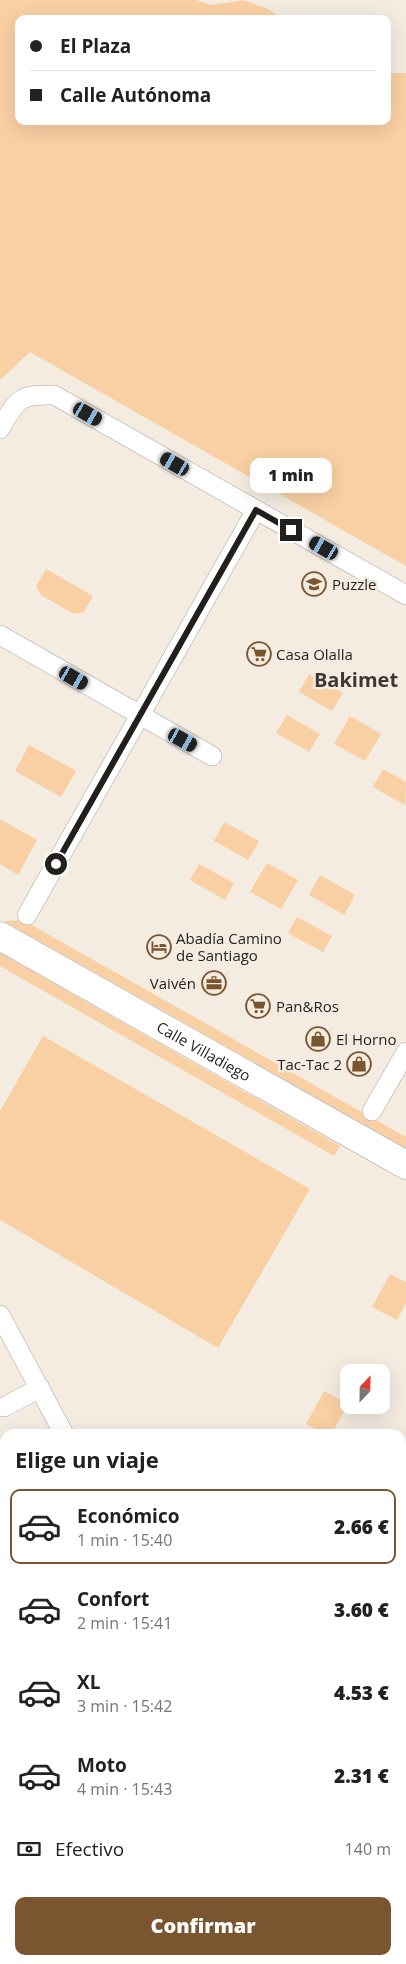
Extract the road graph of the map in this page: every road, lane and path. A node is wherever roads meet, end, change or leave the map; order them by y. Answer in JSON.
{"nodes":[{"id":1,"x":0,"y":429,"type":"edge"},
{"id":2,"x":256,"y":510,"type":"junction"},
{"id":3,"x":406,"y":595,"type":"edge"},
{"id":4,"x":0,"y":636,"type":"edge"},
{"id":5,"x":140,"y":715,"type":"junction"},
{"id":6,"x":212,"y":756,"type":"dead end"},
{"id":7,"x":27,"y":915,"type":"dead end"},
{"id":8,"x":0,"y":936,"type":"edge"},
{"id":9,"x":406,"y":1052,"type":"edge"},
{"id":10,"x":372,"y":1111,"type":"dead end"},
{"id":11,"x":406,"y":1166,"type":"edge"},
{"id":12,"x":0,"y":1315,"type":"edge"},
{"id":13,"x":40,"y":1388,"type":"junction"},
{"id":14,"x":4,"y":1407,"type":"dead end"},
{"id":15,"x":61,"y":1429,"type":"edge"}],
"edges":[{"from":1,"to":2,"type":"street"},
{"from":2,"to":3,"type":"street"},
{"from":2,"to":5,"type":"street"},
{"from":4,"to":5,"type":"street"},
{"from":5,"to":6,"type":"street"},
{"from":5,"to":7,"type":"street"},
{"from":8,"to":11,"type":"highway","name":"Calle Villadiego"},
{"from":9,"to":10,"type":"street"},
{"from":12,"to":13,"type":"street"},
{"from":13,"to":14,"type":"street"},
{"from":13,"to":15,"type":"street"}]}
